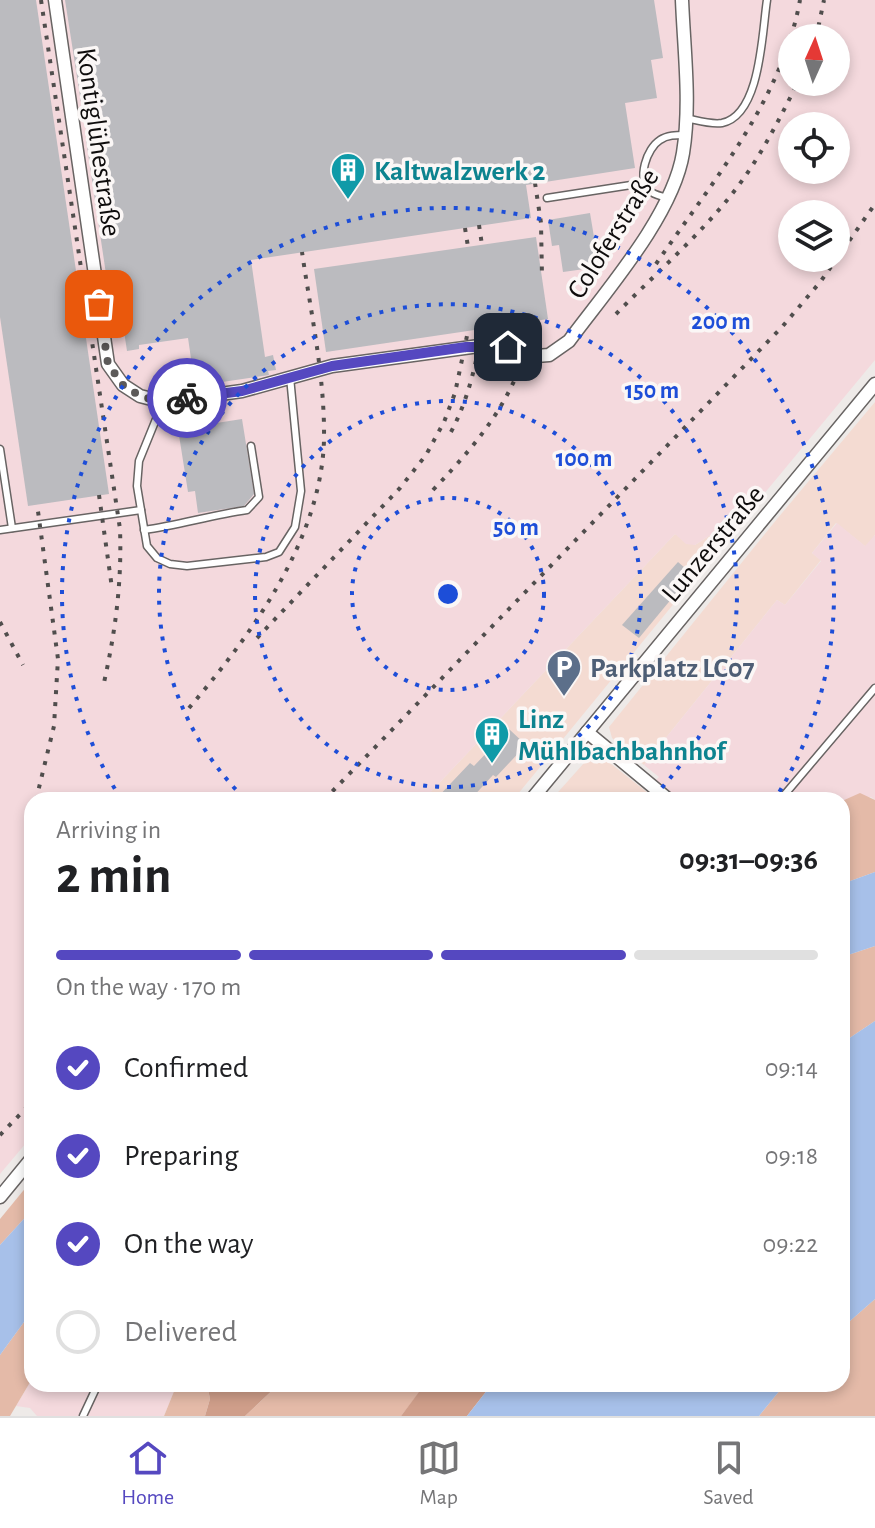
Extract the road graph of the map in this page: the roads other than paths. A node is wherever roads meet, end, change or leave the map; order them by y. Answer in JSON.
{"nodes":[{"id":1,"x":55,"y":0,"type":"edge"},
{"id":2,"x":682,"y":0,"type":"edge"},
{"id":3,"x":767,"y":0,"type":"edge"},
{"id":4,"x":685,"y":118,"type":"junction"},
{"id":5,"x":685,"y":135,"type":"junction"},
{"id":6,"x":644,"y":183,"type":"junction"},
{"id":7,"x":547,"y":198,"type":"dead end"},
{"id":8,"x":667,"y":198,"type":"junction"},
{"id":9,"x":290,"y":377,"type":"junction"},
{"id":10,"x":875,"y":384,"type":"edge"},
{"id":11,"x":163,"y":402,"type":"junction"},
{"id":12,"x":251,"y":446,"type":"dead end"},
{"id":13,"x":0,"y":449,"type":"edge"},
{"id":14,"x":141,"y":510,"type":"junction"},
{"id":15,"x":12,"y":528,"type":"junction"},
{"id":16,"x":0,"y":530,"type":"edge"},
{"id":17,"x":144,"y":530,"type":"junction"},
{"id":18,"x":875,"y":688,"type":"edge"},
{"id":19,"x":587,"y":732,"type":"junction"},
{"id":20,"x":538,"y":792,"type":"edge"},
{"id":21,"x":659,"y":792,"type":"edge"},
{"id":22,"x":787,"y":792,"type":"edge"},
{"id":23,"x":24,"y":1168,"type":"edge"},
{"id":24,"x":0,"y":1197,"type":"edge"},
{"id":25,"x":94,"y":1392,"type":"edge"},
{"id":26,"x":83,"y":1416,"type":"edge"}],
"edges":[{"from":1,"to":11,"type":"street","name":"Kontiglühestraße"},
{"from":2,"to":4,"type":"street","name":"Coloferstraße"},
{"from":3,"to":4,"type":"lane"},
{"from":4,"to":5,"type":"street","name":"Coloferstraße"},
{"from":5,"to":6,"type":"lane"},
{"from":5,"to":8,"type":"street","name":"Coloferstraße"},
{"from":6,"to":7,"type":"lane"},
{"from":6,"to":8,"type":"lane"},
{"from":8,"to":9,"type":"street","name":"Coloferstraße"},
{"from":9,"to":11,"type":"street","name":"Coloferstraße"},
{"from":9,"to":17,"type":"lane"},
{"from":10,"to":19,"type":"street","name":"Lunzerstraße"},
{"from":11,"to":14,"type":"lane"},
{"from":12,"to":17,"type":"lane"},
{"from":13,"to":15,"type":"lane"},
{"from":14,"to":15,"type":"lane"},
{"from":14,"to":17,"type":"lane"},
{"from":15,"to":16,"type":"lane"},
{"from":18,"to":22,"type":"lane"},
{"from":19,"to":20,"type":"street","name":"Lunzerstraße"},
{"from":19,"to":21,"type":"street"},
{"from":23,"to":24,"type":"street"},
{"from":25,"to":26,"type":"lane"}]}
